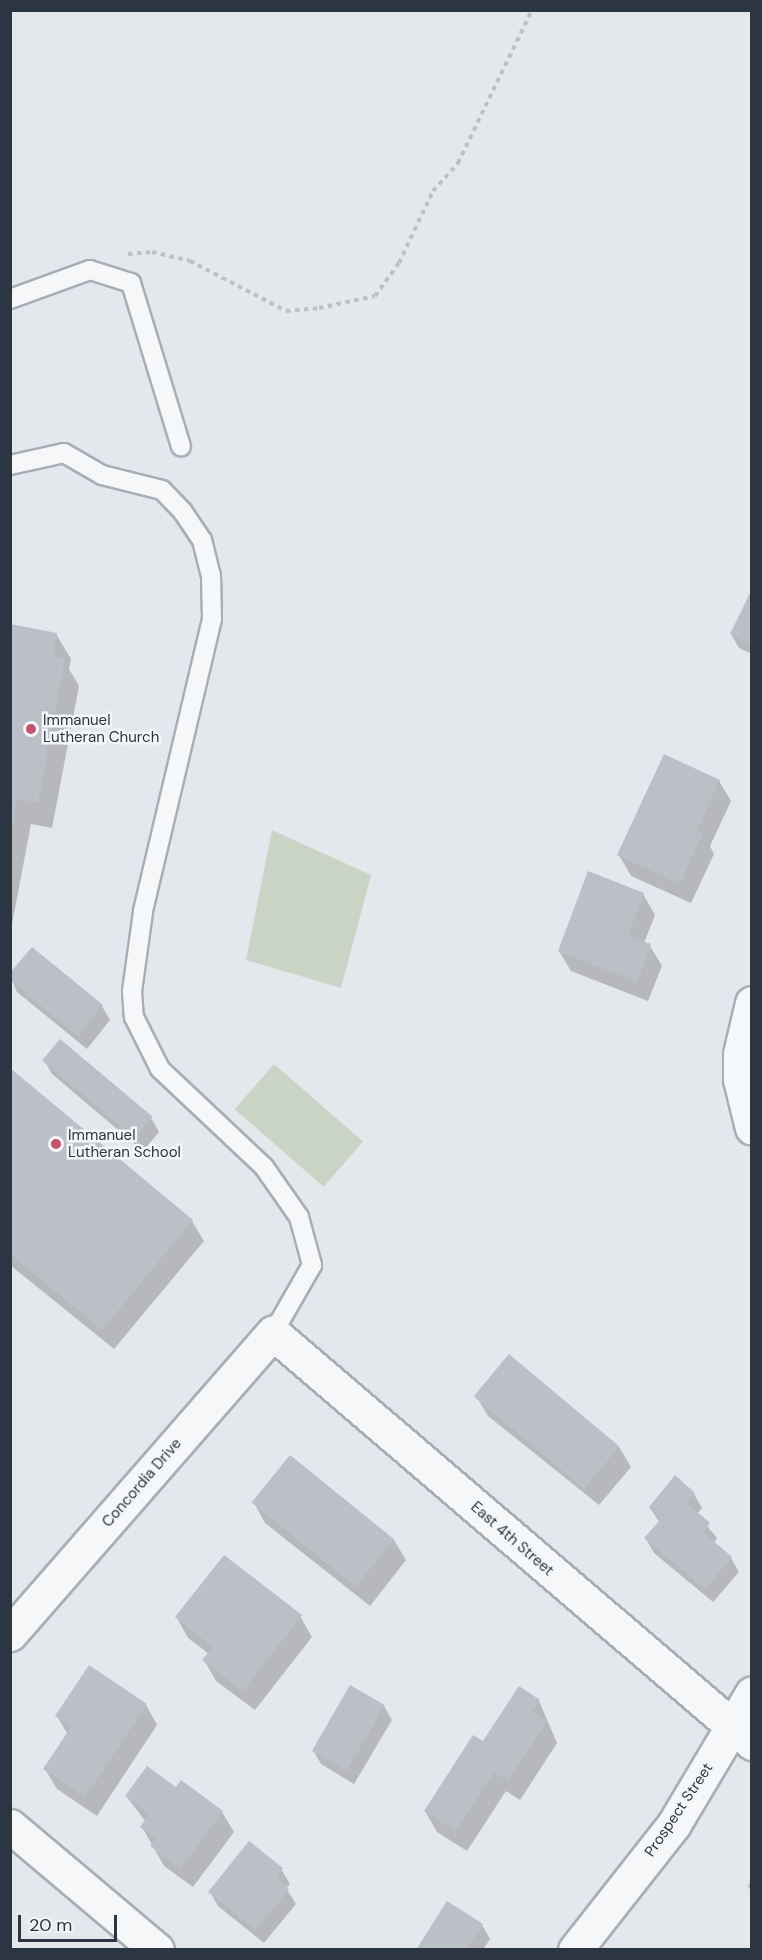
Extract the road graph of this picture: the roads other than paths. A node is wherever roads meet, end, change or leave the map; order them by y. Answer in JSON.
{"nodes":[{"id":1,"x":10,"y":299,"type":"edge"},
{"id":2,"x":181,"y":447,"type":"dead end"},
{"id":3,"x":10,"y":465,"type":"edge"},
{"id":4,"x":752,"y":1003,"type":"edge"},
{"id":5,"x":752,"y":1128,"type":"edge"},
{"id":6,"x":273,"y":1333,"type":"junction"},
{"id":7,"x":10,"y":1634,"type":"edge"},
{"id":8,"x":752,"y":1693,"type":"edge"},
{"id":9,"x":742,"y":1737,"type":"edge"},
{"id":10,"x":10,"y":1826,"type":"edge"},
{"id":11,"x":157,"y":1950,"type":"edge"},
{"id":12,"x":575,"y":1950,"type":"edge"}],
"edges":[{"from":1,"to":2,"type":"lane"},
{"from":3,"to":6,"type":"lane"},
{"from":4,"to":5,"type":"street"},
{"from":6,"to":7,"type":"street","name":"Concordia Drive"},
{"from":6,"to":9,"type":"street","name":"East 4th Street"},
{"from":8,"to":9,"type":"street","name":"Prospect Street"},
{"from":9,"to":12,"type":"street","name":"Prospect Street"},
{"from":10,"to":11,"type":"street"}]}
